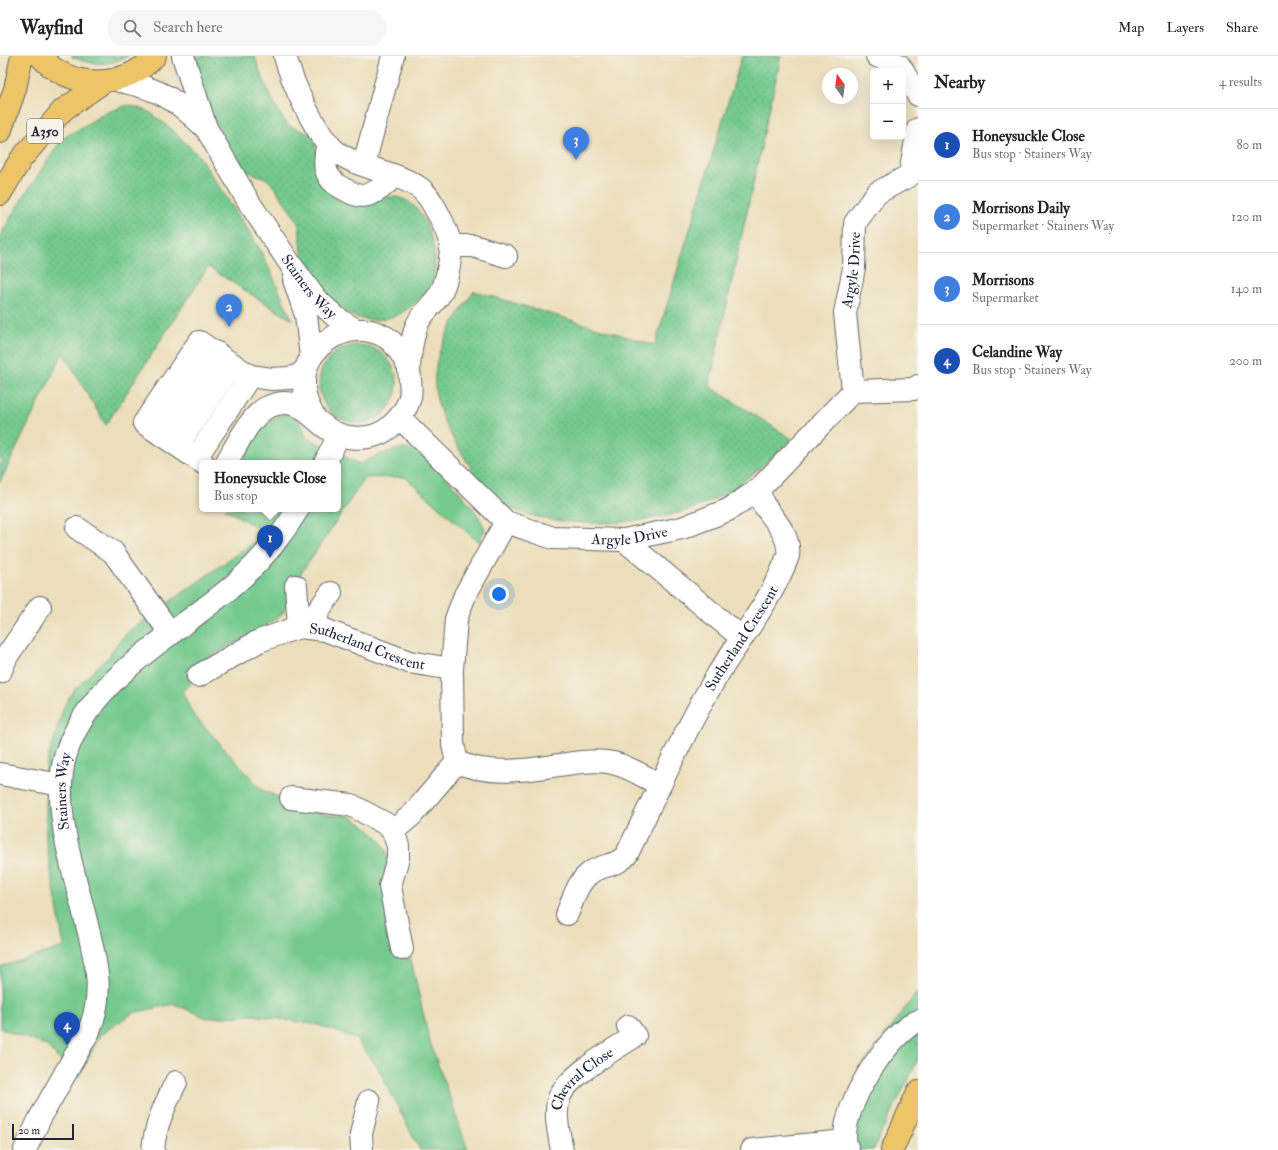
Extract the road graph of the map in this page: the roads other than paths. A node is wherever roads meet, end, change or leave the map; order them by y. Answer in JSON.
{"nodes":[{"id":1,"x":22,"y":56,"type":"edge"},
{"id":2,"x":40,"y":56,"type":"edge"},
{"id":3,"x":155,"y":56,"type":"edge"},
{"id":4,"x":183,"y":56,"type":"edge"},
{"id":5,"x":285,"y":56,"type":"edge"},
{"id":6,"x":393,"y":56,"type":"edge"},
{"id":7,"x":877,"y":56,"type":"edge"},
{"id":8,"x":901,"y":68,"type":"edge"},
{"id":9,"x":906,"y":76,"type":"edge"},
{"id":10,"x":110,"y":81,"type":"junction"},
{"id":11,"x":918,"y":95,"type":"edge"},
{"id":12,"x":206,"y":128,"type":"junction"},
{"id":13,"x":918,"y":129,"type":"edge"},
{"id":14,"x":0,"y":132,"type":"edge"},
{"id":15,"x":328,"y":144,"type":"junction"},
{"id":16,"x":364,"y":164,"type":"junction"},
{"id":17,"x":394,"y":176,"type":"junction"},
{"id":18,"x":0,"y":194,"type":"edge"},
{"id":19,"x":269,"y":235,"type":"junction"},
{"id":20,"x":451,"y":246,"type":"junction"},
{"id":21,"x":506,"y":256,"type":"dead end"},
{"id":22,"x":417,"y":326,"type":"junction"},
{"id":23,"x":367,"y":332,"type":"junction"},
{"id":24,"x":224,"y":359,"type":"junction"},
{"id":25,"x":308,"y":363,"type":"junction"},
{"id":26,"x":409,"y":368,"type":"junction"},
{"id":27,"x":250,"y":376,"type":"junction"},
{"id":28,"x":918,"y":386,"type":"edge"},
{"id":29,"x":853,"y":391,"type":"junction"},
{"id":30,"x":313,"y":415,"type":"junction"},
{"id":31,"x":400,"y":418,"type":"junction"},
{"id":32,"x":339,"y":435,"type":"junction"},
{"id":33,"x":170,"y":439,"type":"junction"},
{"id":34,"x":200,"y":460,"type":"edge"},
{"id":35,"x":228,"y":460,"type":"edge"},
{"id":36,"x":326,"y":460,"type":"edge"},
{"id":37,"x":199,"y":461,"type":"edge"},
{"id":38,"x":759,"y":490,"type":"junction"},
{"id":39,"x":294,"y":512,"type":"edge"},
{"id":40,"x":506,"y":522,"type":"junction"},
{"id":41,"x":77,"y":528,"type":"dead end"},
{"id":42,"x":624,"y":540,"type":"junction"},
{"id":43,"x":296,"y":586,"type":"dead end"},
{"id":44,"x":331,"y":593,"type":"dead end"},
{"id":45,"x":40,"y":606,"type":"dead end"},
{"id":46,"x":308,"y":627,"type":"junction"},
{"id":47,"x":171,"y":634,"type":"junction"},
{"id":48,"x":742,"y":638,"type":"junction"},
{"id":49,"x":452,"y":669,"type":"junction"},
{"id":50,"x":0,"y":672,"type":"edge"},
{"id":51,"x":198,"y":676,"type":"dead end"},
{"id":52,"x":457,"y":762,"type":"junction"},
{"id":53,"x":0,"y":774,"type":"edge"},
{"id":54,"x":61,"y":785,"type":"junction"},
{"id":55,"x":660,"y":786,"type":"junction"},
{"id":56,"x":290,"y":798,"type":"dead end"},
{"id":57,"x":393,"y":831,"type":"junction"},
{"id":58,"x":567,"y":914,"type":"dead end"},
{"id":59,"x":402,"y":949,"type":"dead end"},
{"id":60,"x":918,"y":1021,"type":"edge"},
{"id":61,"x":635,"y":1036,"type":"dead end"},
{"id":62,"x":176,"y":1082,"type":"dead end"},
{"id":63,"x":918,"y":1092,"type":"edge"},
{"id":64,"x":369,"y":1101,"type":"dead end"},
{"id":65,"x":846,"y":1145,"type":"edge"},
{"id":66,"x":25,"y":1150,"type":"edge"},
{"id":67,"x":153,"y":1150,"type":"edge"},
{"id":68,"x":362,"y":1150,"type":"edge"},
{"id":69,"x":562,"y":1150,"type":"edge"},
{"id":70,"x":752,"y":1150,"type":"edge"},
{"id":71,"x":892,"y":1150,"type":"edge"}],
"edges":[{"from":1,"to":14,"type":"main road","number":"A350"},
{"from":2,"to":10,"type":"main road"},
{"from":3,"to":10,"type":"main road"},
{"from":4,"to":12,"type":"street","name":"Stainers Way"},
{"from":5,"to":15,"type":"street"},
{"from":6,"to":16,"type":"street"},
{"from":7,"to":8,"type":"street"},
{"from":9,"to":11,"type":"street"},
{"from":10,"to":12,"type":"street","name":"Stainers Way"},
{"from":10,"to":18,"type":"main road","number":"A350"},
{"from":12,"to":19,"type":"street","name":"Stainers Way"},
{"from":13,"to":29,"type":"street","name":"Argyle Drive"},
{"from":15,"to":16,"type":"street"},
{"from":15,"to":17,"type":"street"},
{"from":16,"to":17,"type":"street"},
{"from":17,"to":20,"type":"street"},
{"from":19,"to":23,"type":"street","name":"Stainers Way"},
{"from":19,"to":25,"type":"street","name":"Stainers Way"},
{"from":20,"to":21,"type":"street"},
{"from":20,"to":22,"type":"street"},
{"from":22,"to":23,"type":"street"},
{"from":22,"to":26,"type":"street"},
{"from":23,"to":25,"type":"street"},
{"from":23,"to":26,"type":"street"},
{"from":24,"to":27,"type":"street"},
{"from":24,"to":33,"type":"street"},
{"from":24,"to":33,"type":"street"},
{"from":25,"to":27,"type":"street"},
{"from":25,"to":30,"type":"street"},
{"from":26,"to":31,"type":"street"},
{"from":27,"to":34,"type":"street"},
{"from":28,"to":29,"type":"street"},
{"from":29,"to":38,"type":"street","name":"Argyle Drive"},
{"from":30,"to":32,"type":"street"},
{"from":30,"to":35,"type":"street"},
{"from":31,"to":32,"type":"street"},
{"from":31,"to":40,"type":"street","name":"Argyle Drive"},
{"from":32,"to":36,"type":"street"},
{"from":33,"to":37,"type":"street"},
{"from":38,"to":42,"type":"street","name":"Argyle Drive"},
{"from":38,"to":48,"type":"street","name":"Sutherland Crescent"},
{"from":39,"to":47,"type":"street","name":"Stainers Way"},
{"from":40,"to":42,"type":"street","name":"Argyle Drive"},
{"from":40,"to":49,"type":"street"},
{"from":41,"to":47,"type":"street"},
{"from":42,"to":48,"type":"street"},
{"from":43,"to":46,"type":"street"},
{"from":44,"to":46,"type":"street"},
{"from":45,"to":50,"type":"street"},
{"from":46,"to":49,"type":"street","name":"Sutherland Crescent"},
{"from":46,"to":51,"type":"street","name":"Sutherland Crescent"},
{"from":47,"to":54,"type":"street","name":"Stainers Way"},
{"from":48,"to":55,"type":"street","name":"Sutherland Crescent"},
{"from":49,"to":52,"type":"street"},
{"from":52,"to":55,"type":"street"},
{"from":52,"to":57,"type":"street"},
{"from":53,"to":54,"type":"street"},
{"from":54,"to":66,"type":"street","name":"Stainers Way"},
{"from":55,"to":58,"type":"street","name":"Sutherland Crescent"},
{"from":56,"to":57,"type":"street"},
{"from":57,"to":59,"type":"street"},
{"from":60,"to":65,"type":"street"},
{"from":61,"to":69,"type":"street","name":"Chevral Close"},
{"from":62,"to":67,"type":"street"},
{"from":63,"to":71,"type":"main road"},
{"from":64,"to":68,"type":"street"},
{"from":65,"to":70,"type":"street"}]}
